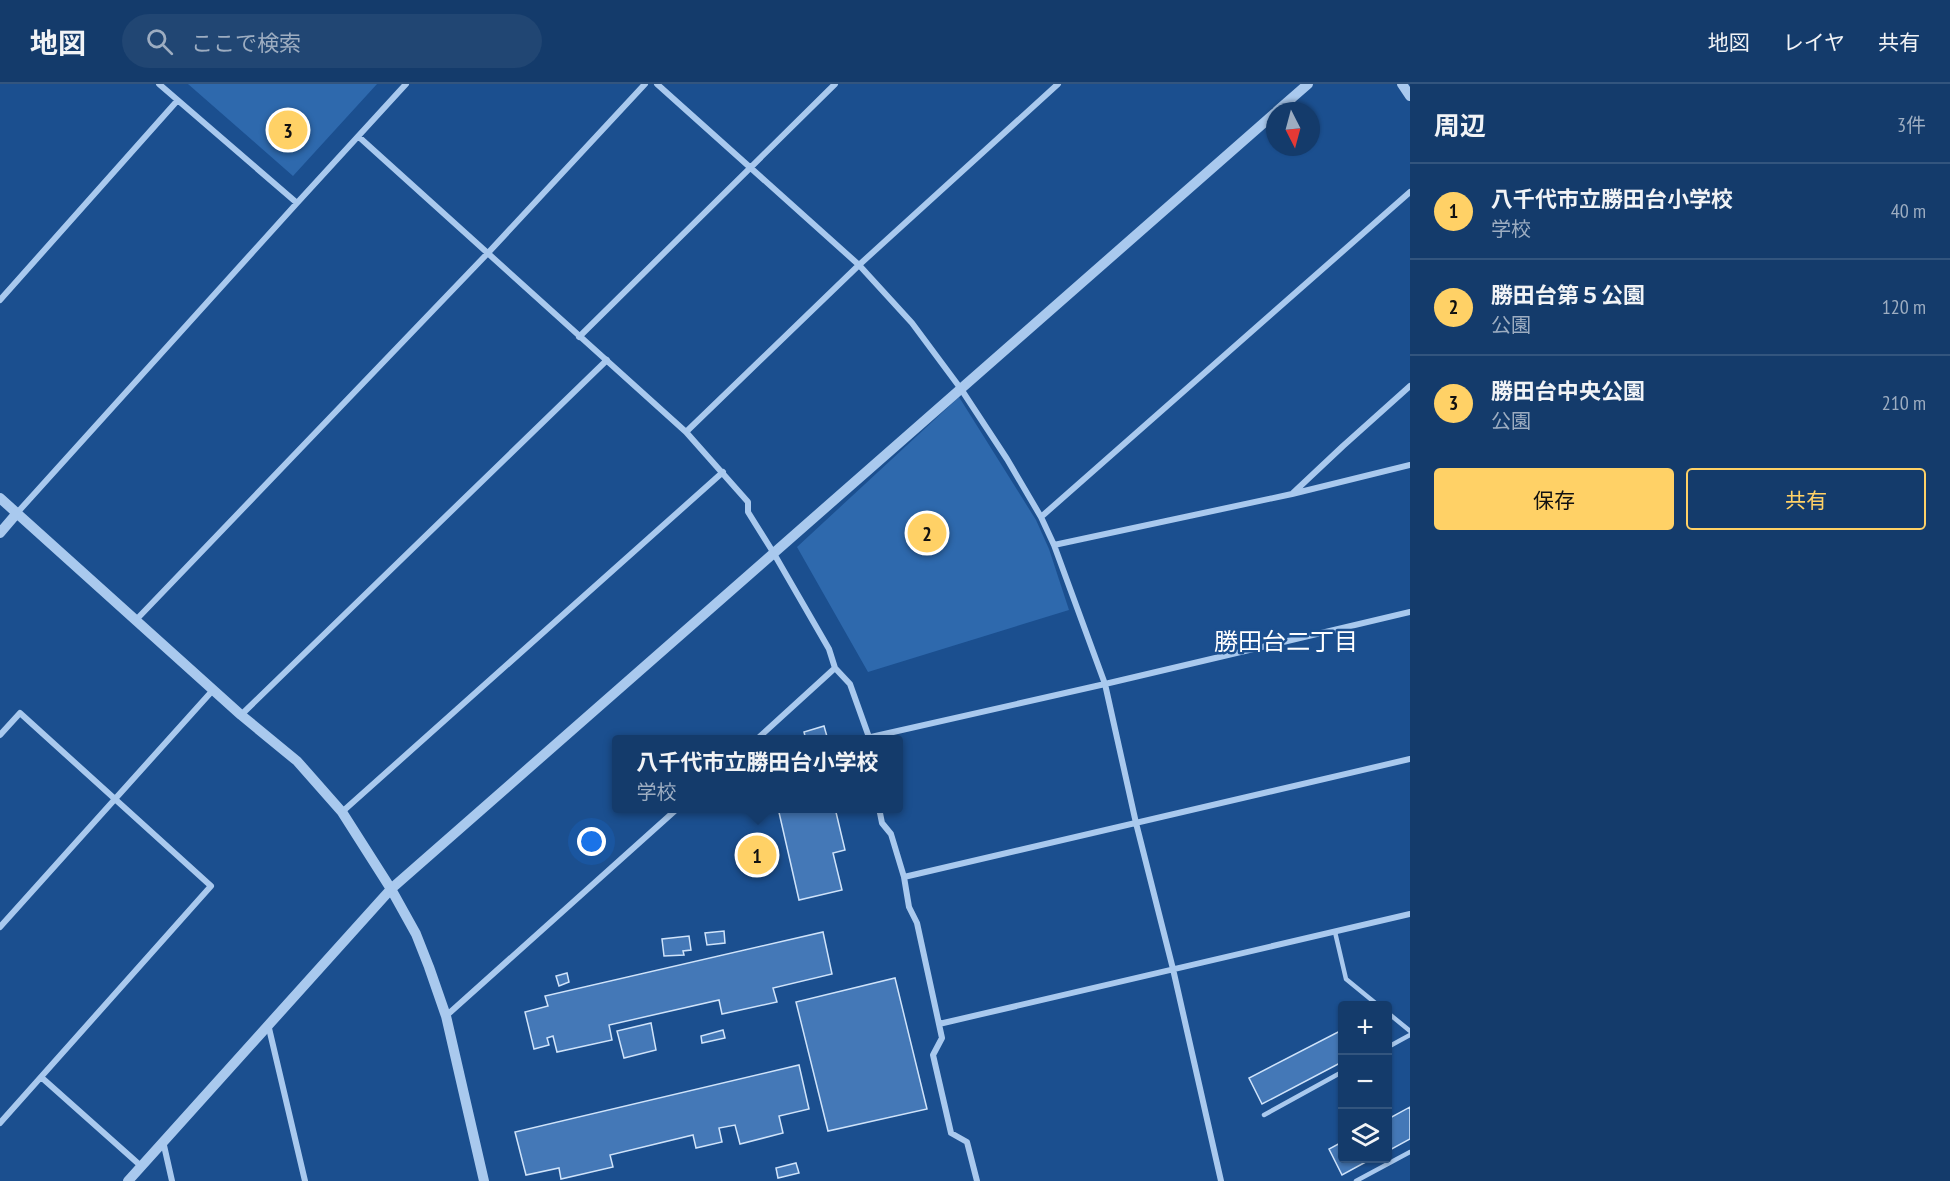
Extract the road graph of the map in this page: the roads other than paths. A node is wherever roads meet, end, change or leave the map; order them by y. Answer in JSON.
{"nodes":[{"id":1,"x":159,"y":84,"type":"edge"},
{"id":2,"x":406,"y":84,"type":"edge"},
{"id":3,"x":645,"y":84,"type":"edge"},
{"id":4,"x":657,"y":84,"type":"edge"},
{"id":5,"x":835,"y":84,"type":"edge"},
{"id":6,"x":1058,"y":84,"type":"edge"},
{"id":7,"x":1308,"y":84,"type":"edge"},
{"id":8,"x":1402,"y":84,"type":"edge"},
{"id":9,"x":1410,"y":96,"type":"edge"},
{"id":10,"x":177,"y":101,"type":"junction"},
{"id":11,"x":1287,"y":102,"type":"edge"},
{"id":12,"x":1266,"y":121,"type":"edge"},
{"id":13,"x":359,"y":137,"type":"junction"},
{"id":14,"x":749,"y":167,"type":"junction"},
{"id":15,"x":1410,"y":192,"type":"edge"},
{"id":16,"x":297,"y":203,"type":"junction"},
{"id":17,"x":487,"y":254,"type":"junction"},
{"id":18,"x":859,"y":265,"type":"junction"},
{"id":19,"x":0,"y":300,"type":"edge"},
{"id":20,"x":579,"y":336,"type":"junction"},
{"id":21,"x":607,"y":360,"type":"junction"},
{"id":22,"x":1410,"y":386,"type":"edge"},
{"id":23,"x":961,"y":389,"type":"junction"},
{"id":24,"x":686,"y":432,"type":"junction"},
{"id":25,"x":1410,"y":465,"type":"edge"},
{"id":26,"x":723,"y":472,"type":"junction"},
{"id":27,"x":1292,"y":494,"type":"junction"},
{"id":28,"x":0,"y":498,"type":"edge"},
{"id":29,"x":17,"y":513,"type":"junction"},
{"id":30,"x":1041,"y":517,"type":"junction"},
{"id":31,"x":0,"y":533,"type":"edge"},
{"id":32,"x":1054,"y":545,"type":"junction"},
{"id":33,"x":773,"y":552,"type":"junction"},
{"id":34,"x":1410,"y":612,"type":"edge"},
{"id":35,"x":135,"y":621,"type":"junction"},
{"id":36,"x":835,"y":668,"type":"junction"},
{"id":37,"x":1104,"y":684,"type":"junction"},
{"id":38,"x":213,"y":690,"type":"junction"},
{"id":39,"x":241,"y":715,"type":"junction"},
{"id":40,"x":0,"y":735,"type":"edge"},
{"id":41,"x":761,"y":735,"type":"edge"},
{"id":42,"x":870,"y":735,"type":"edge"},
{"id":43,"x":884,"y":735,"type":"edge"},
{"id":44,"x":1410,"y":759,"type":"edge"},
{"id":45,"x":115,"y":799,"type":"junction"},
{"id":46,"x":342,"y":812,"type":"junction"},
{"id":47,"x":672,"y":813,"type":"edge"},
{"id":48,"x":880,"y":813,"type":"edge"},
{"id":49,"x":1136,"y":823,"type":"junction"},
{"id":50,"x":904,"y":877,"type":"junction"},
{"id":51,"x":391,"y":889,"type":"junction"},
{"id":52,"x":1410,"y":914,"type":"edge"},
{"id":53,"x":0,"y":927,"type":"edge"},
{"id":54,"x":1335,"y":932,"type":"junction"},
{"id":55,"x":1173,"y":969,"type":"junction"},
{"id":56,"x":1374,"y":1001,"type":"edge"},
{"id":57,"x":446,"y":1016,"type":"junction"},
{"id":58,"x":1392,"y":1016,"type":"edge"},
{"id":59,"x":1410,"y":1021,"type":"edge"},
{"id":60,"x":268,"y":1024,"type":"junction"},
{"id":61,"x":939,"y":1024,"type":"junction"},
{"id":62,"x":1402,"y":1025,"type":"junction"},
{"id":63,"x":1410,"y":1033,"type":"edge"},
{"id":64,"x":1392,"y":1044,"type":"edge"},
{"id":65,"x":1338,"y":1074,"type":"edge"},
{"id":66,"x":41,"y":1077,"type":"junction"},
{"id":67,"x":1264,"y":1115,"type":"dead end"},
{"id":68,"x":0,"y":1123,"type":"edge"},
{"id":69,"x":163,"y":1141,"type":"junction"},
{"id":70,"x":1410,"y":1152,"type":"edge"},
{"id":71,"x":141,"y":1166,"type":"junction"},
{"id":72,"x":128,"y":1181,"type":"edge"},
{"id":73,"x":172,"y":1181,"type":"edge"},
{"id":74,"x":305,"y":1181,"type":"edge"},
{"id":75,"x":484,"y":1181,"type":"edge"},
{"id":76,"x":977,"y":1181,"type":"edge"},
{"id":77,"x":1221,"y":1181,"type":"edge"},
{"id":78,"x":1356,"y":1181,"type":"edge"}],
"edges":[{"from":1,"to":10,"type":"street"},
{"from":2,"to":13,"type":"street"},
{"from":3,"to":17,"type":"street"},
{"from":4,"to":14,"type":"street"},
{"from":5,"to":14,"type":"street"},
{"from":6,"to":18,"type":"street"},
{"from":7,"to":11,"type":"street"},
{"from":8,"to":9,"type":"street"},
{"from":10,"to":16,"type":"street"},
{"from":10,"to":19,"type":"street"},
{"from":12,"to":23,"type":"street"},
{"from":13,"to":16,"type":"street"},
{"from":13,"to":17,"type":"street"},
{"from":14,"to":18,"type":"street"},
{"from":14,"to":20,"type":"street"},
{"from":15,"to":30,"type":"street"},
{"from":16,"to":29,"type":"street"},
{"from":17,"to":20,"type":"street"},
{"from":17,"to":35,"type":"street"},
{"from":18,"to":23,"type":"street"},
{"from":18,"to":24,"type":"street"},
{"from":20,"to":21,"type":"street"},
{"from":21,"to":24,"type":"street"},
{"from":21,"to":39,"type":"street"},
{"from":22,"to":27,"type":"street"},
{"from":23,"to":30,"type":"street"},
{"from":23,"to":33,"type":"street"},
{"from":24,"to":26,"type":"street"},
{"from":25,"to":27,"type":"street"},
{"from":26,"to":33,"type":"street"},
{"from":26,"to":46,"type":"street"},
{"from":27,"to":32,"type":"street"},
{"from":28,"to":29,"type":"street"},
{"from":29,"to":31,"type":"street"},
{"from":29,"to":35,"type":"street"},
{"from":30,"to":32,"type":"street"},
{"from":32,"to":37,"type":"street"},
{"from":33,"to":36,"type":"street"},
{"from":33,"to":51,"type":"street"},
{"from":34,"to":37,"type":"street"},
{"from":35,"to":38,"type":"street"},
{"from":36,"to":41,"type":"street"},
{"from":36,"to":42,"type":"street"},
{"from":37,"to":43,"type":"street"},
{"from":37,"to":49,"type":"street"},
{"from":38,"to":39,"type":"street"},
{"from":38,"to":45,"type":"street"},
{"from":39,"to":46,"type":"street"},
{"from":40,"to":45,"type":"street"},
{"from":44,"to":49,"type":"street"},
{"from":45,"to":53,"type":"street"},
{"from":45,"to":66,"type":"street"},
{"from":46,"to":51,"type":"street"},
{"from":47,"to":57,"type":"street"},
{"from":48,"to":50,"type":"street"},
{"from":49,"to":50,"type":"street"},
{"from":49,"to":55,"type":"street"},
{"from":50,"to":61,"type":"street"},
{"from":51,"to":57,"type":"street"},
{"from":51,"to":60,"type":"street"},
{"from":52,"to":54,"type":"street"},
{"from":54,"to":55,"type":"street"},
{"from":54,"to":56,"type":"lane"},
{"from":55,"to":61,"type":"street"},
{"from":55,"to":77,"type":"street"},
{"from":57,"to":75,"type":"street"},
{"from":58,"to":62,"type":"lane"},
{"from":59,"to":62,"type":"lane"},
{"from":60,"to":69,"type":"street"},
{"from":60,"to":74,"type":"street"},
{"from":61,"to":76,"type":"street"},
{"from":62,"to":63,"type":"lane"},
{"from":63,"to":64,"type":"lane"},
{"from":65,"to":67,"type":"lane"},
{"from":66,"to":68,"type":"street"},
{"from":66,"to":71,"type":"street"},
{"from":69,"to":71,"type":"street"},
{"from":69,"to":73,"type":"street"},
{"from":70,"to":78,"type":"lane"},
{"from":71,"to":72,"type":"street"}]}
